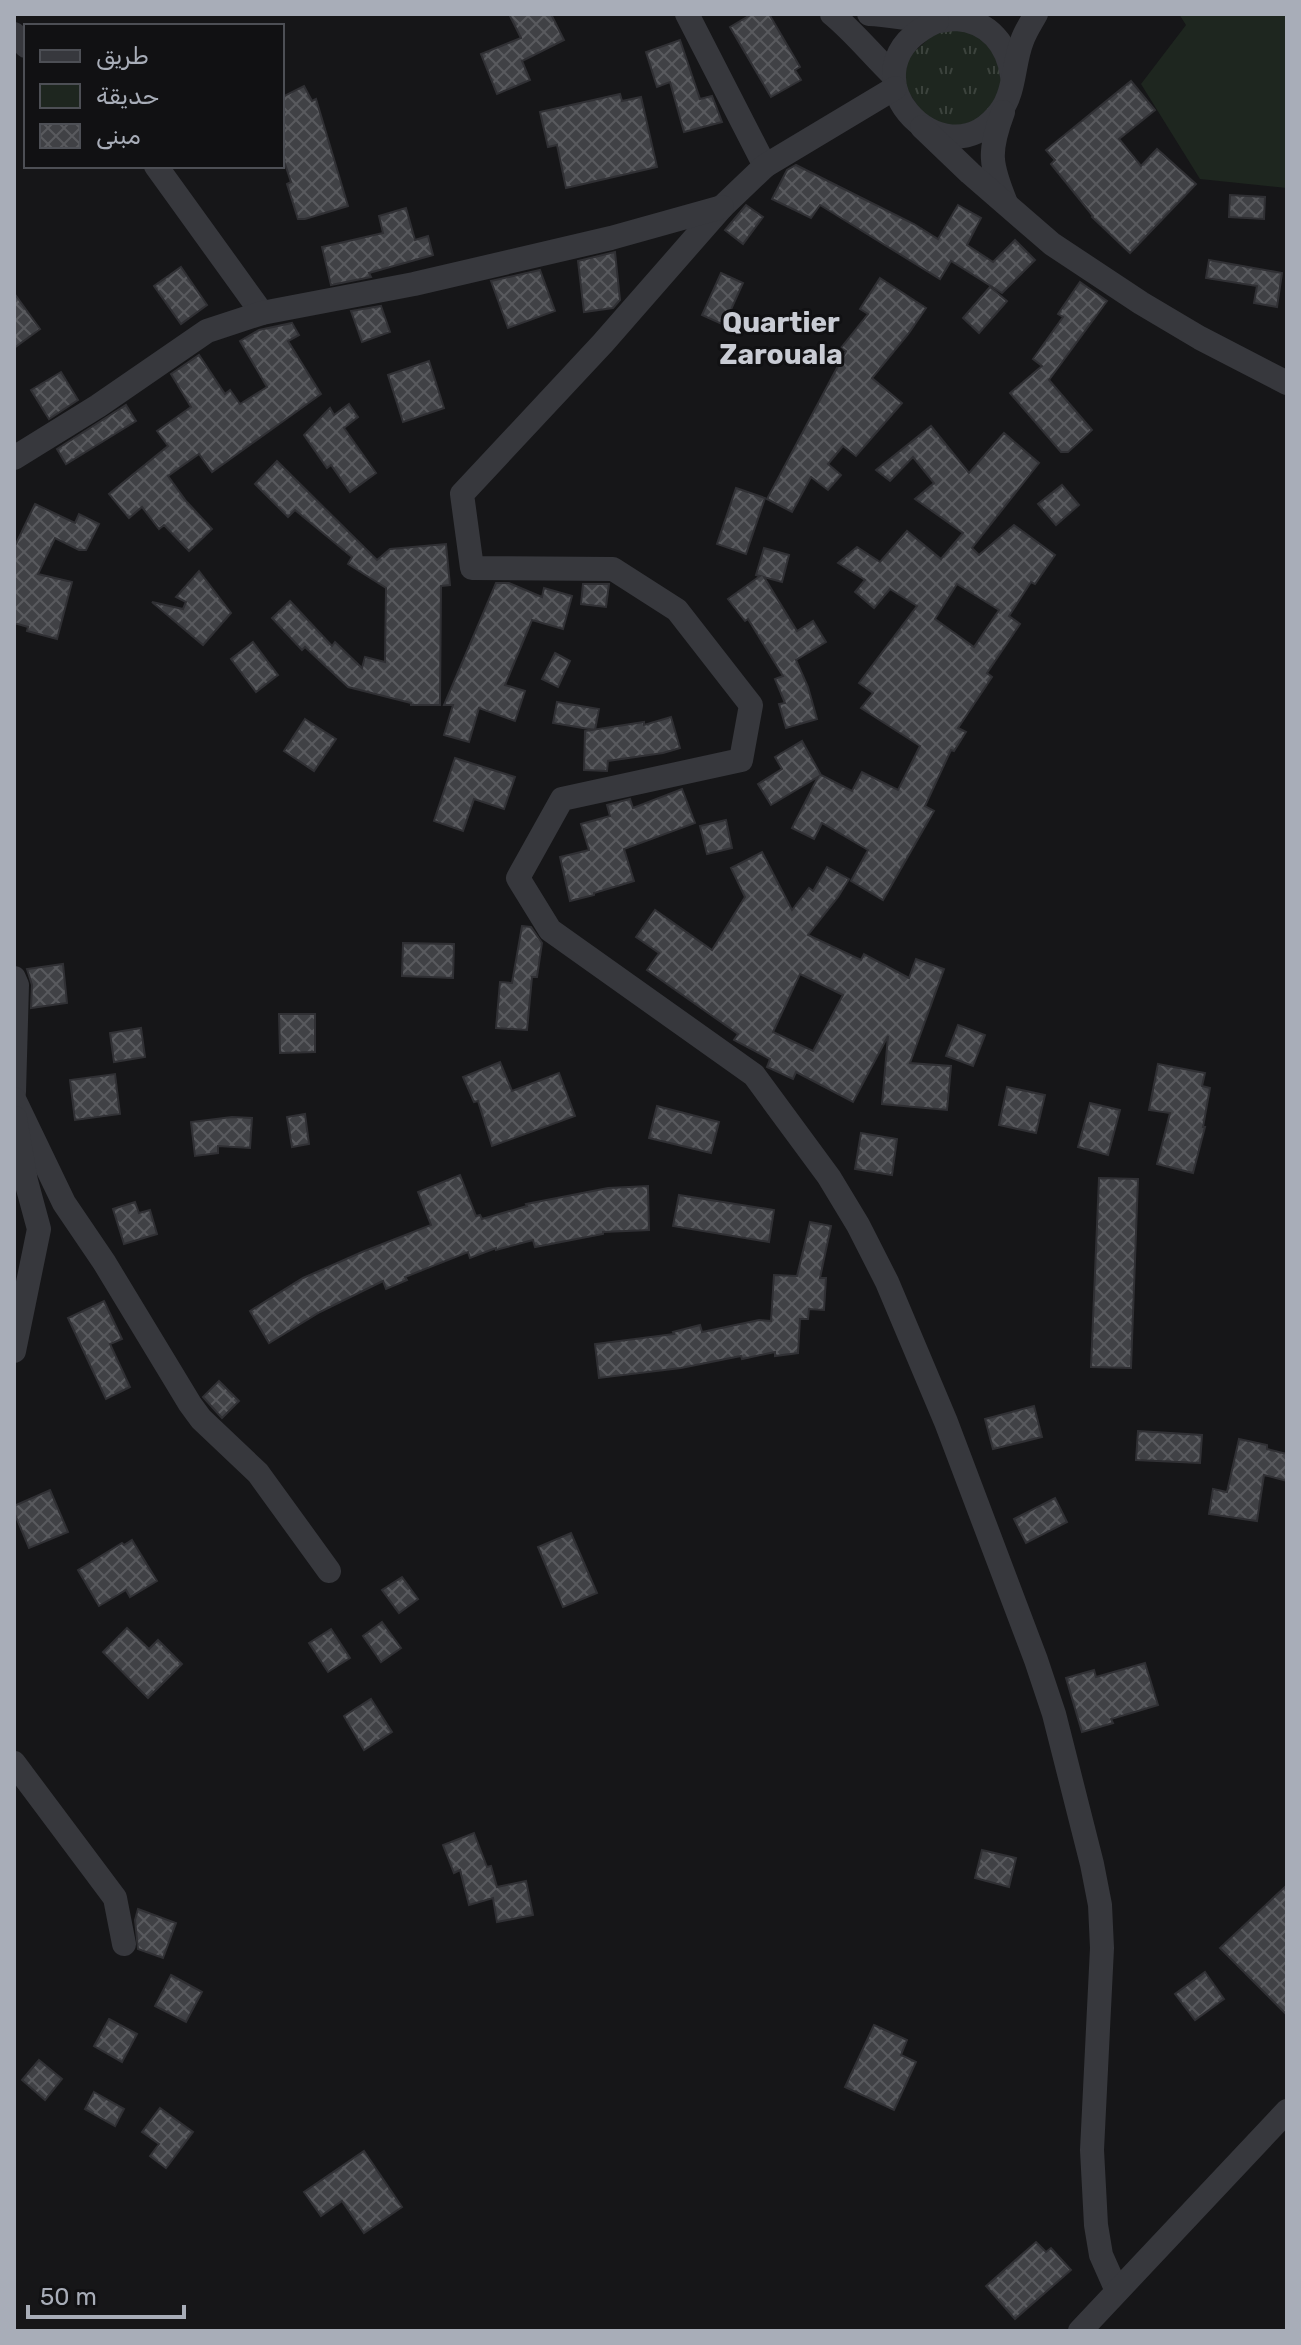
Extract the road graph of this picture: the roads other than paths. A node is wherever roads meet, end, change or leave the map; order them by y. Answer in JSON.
{"nodes":[{"id":1,"x":687,"y":14,"type":"edge"},
{"id":2,"x":832,"y":14,"type":"edge"},
{"id":3,"x":869,"y":14,"type":"edge"},
{"id":4,"x":1036,"y":14,"type":"edge"},
{"id":5,"x":979,"y":18,"type":"edge"},
{"id":6,"x":937,"y":21,"type":"junction"},
{"id":7,"x":895,"y":82,"type":"junction"},
{"id":8,"x":1011,"y":85,"type":"junction"},
{"id":9,"x":922,"y":127,"type":"junction"},
{"id":10,"x":765,"y":166,"type":"junction"},
{"id":11,"x":157,"y":168,"type":"edge"},
{"id":12,"x":1007,"y":205,"type":"junction"},
{"id":13,"x":722,"y":207,"type":"junction"},
{"id":14,"x":262,"y":313,"type":"junction"},
{"id":15,"x":1287,"y":383,"type":"edge"},
{"id":16,"x":14,"y":458,"type":"edge"},
{"id":17,"x":14,"y":978,"type":"edge"},
{"id":18,"x":14,"y":1092,"type":"edge"},
{"id":19,"x":14,"y":1101,"type":"edge"},
{"id":20,"x":14,"y":1351,"type":"edge"},
{"id":21,"x":329,"y":1571,"type":"dead end"},
{"id":22,"x":14,"y":1763,"type":"edge"},
{"id":23,"x":124,"y":1944,"type":"dead end"},
{"id":24,"x":1287,"y":2111,"type":"edge"},
{"id":25,"x":1117,"y":2291,"type":"junction"},
{"id":26,"x":1080,"y":2331,"type":"edge"}],
"edges":[{"from":1,"to":10,"type":"street"},
{"from":2,"to":7,"type":"street"},
{"from":3,"to":6,"type":"street"},
{"from":4,"to":8,"type":"street"},
{"from":5,"to":6,"type":"street"},
{"from":5,"to":8,"type":"street"},
{"from":6,"to":7,"type":"street"},
{"from":7,"to":9,"type":"street"},
{"from":7,"to":10,"type":"street"},
{"from":8,"to":9,"type":"street"},
{"from":8,"to":12,"type":"street"},
{"from":9,"to":12,"type":"street"},
{"from":10,"to":13,"type":"street"},
{"from":11,"to":14,"type":"street"},
{"from":12,"to":15,"type":"street"},
{"from":13,"to":14,"type":"street"},
{"from":13,"to":25,"type":"street"},
{"from":14,"to":16,"type":"street"},
{"from":17,"to":18,"type":"street"},
{"from":19,"to":20,"type":"street"},
{"from":19,"to":21,"type":"street"},
{"from":22,"to":23,"type":"street"},
{"from":24,"to":25,"type":"street"},
{"from":25,"to":26,"type":"street"}]}
